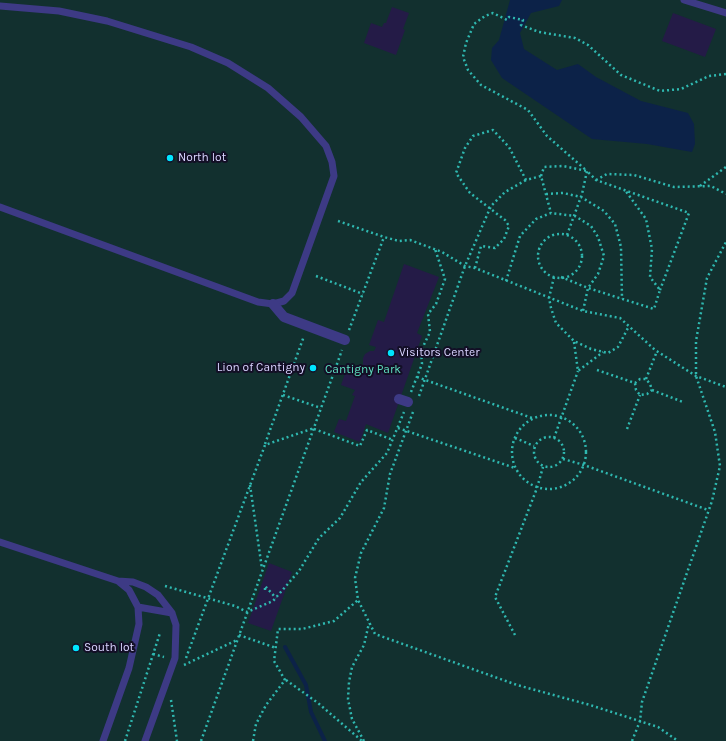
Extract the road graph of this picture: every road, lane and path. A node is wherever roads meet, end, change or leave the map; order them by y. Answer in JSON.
{"nodes":[{"id":1,"x":684,"y":0,"type":"edge"},
{"id":2,"x":701,"y":2,"type":"edge"},
{"id":3,"x":0,"y":6,"type":"edge"},
{"id":4,"x":726,"y":13,"type":"edge"},
{"id":5,"x":726,"y":74,"type":"edge"},
{"id":6,"x":726,"y":168,"type":"edge"},
{"id":7,"x":587,"y":171,"type":"junction"},
{"id":8,"x":541,"y":176,"type":"junction"},
{"id":9,"x":526,"y":180,"type":"junction"},
{"id":10,"x":596,"y":180,"type":"junction"},
{"id":11,"x":700,"y":186,"type":"junction"},
{"id":12,"x":624,"y":190,"type":"junction"},
{"id":13,"x":546,"y":194,"type":"junction"},
{"id":14,"x":726,"y":194,"type":"edge"},
{"id":15,"x":582,"y":197,"type":"junction"},
{"id":16,"x":0,"y":207,"type":"edge"},
{"id":17,"x":490,"y":208,"type":"junction"},
{"id":18,"x":551,"y":213,"type":"junction"},
{"id":19,"x":575,"y":216,"type":"junction"},
{"id":20,"x":338,"y":221,"type":"dead end"},
{"id":21,"x":568,"y":235,"type":"junction"},
{"id":22,"x":384,"y":237,"type":"junction"},
{"id":23,"x":726,"y":242,"type":"edge"},
{"id":24,"x":435,"y":249,"type":"junction"},
{"id":25,"x":465,"y":266,"type":"junction"},
{"id":26,"x":475,"y":268,"type":"junction"},
{"id":27,"x":316,"y":276,"type":"dead end"},
{"id":28,"x":554,"y":277,"type":"junction"},
{"id":29,"x":561,"y":277,"type":"junction"},
{"id":30,"x":506,"y":281,"type":"junction"},
{"id":31,"x":588,"y":288,"type":"junction"},
{"id":32,"x":660,"y":290,"type":"junction"},
{"id":33,"x":363,"y":294,"type":"junction"},
{"id":34,"x":549,"y":298,"type":"junction"},
{"id":35,"x":622,"y":298,"type":"junction"},
{"id":36,"x":273,"y":304,"type":"junction"},
{"id":37,"x":583,"y":311,"type":"junction"},
{"id":38,"x":307,"y":326,"type":"junction"},
{"id":39,"x":629,"y":326,"type":"junction"},
{"id":40,"x":345,"y":340,"type":"junction"},
{"id":41,"x":574,"y":341,"type":"junction"},
{"id":42,"x":657,"y":350,"type":"junction"},
{"id":43,"x":603,"y":352,"type":"junction"},
{"id":44,"x":597,"y":370,"type":"dead end"},
{"id":45,"x":578,"y":371,"type":"junction"},
{"id":46,"x":696,"y":376,"type":"junction"},
{"id":47,"x":417,"y":377,"type":"junction"},
{"id":48,"x":646,"y":379,"type":"junction"},
{"id":49,"x":425,"y":380,"type":"junction"},
{"id":50,"x":635,"y":383,"type":"junction"},
{"id":51,"x":726,"y":387,"type":"edge"},
{"id":52,"x":652,"y":390,"type":"junction"},
{"id":53,"x":283,"y":395,"type":"junction"},
{"id":54,"x":640,"y":395,"type":"junction"},
{"id":55,"x":683,"y":402,"type":"dead end"},
{"id":56,"x":409,"y":403,"type":"junction"},
{"id":57,"x":321,"y":408,"type":"junction"},
{"id":58,"x":562,"y":417,"type":"junction"},
{"id":59,"x":533,"y":419,"type":"junction"},
{"id":60,"x":314,"y":428,"type":"junction"},
{"id":61,"x":398,"y":428,"type":"junction"},
{"id":62,"x":627,"y":429,"type":"dead end"},
{"id":63,"x":406,"y":431,"type":"junction"},
{"id":64,"x":515,"y":438,"type":"junction"},
{"id":65,"x":554,"y":438,"type":"junction"},
{"id":66,"x":393,"y":440,"type":"junction"},
{"id":67,"x":265,"y":445,"type":"junction"},
{"id":68,"x":534,"y":446,"type":"junction"},
{"id":69,"x":563,"y":459,"type":"junction"},
{"id":70,"x":584,"y":465,"type":"junction"},
{"id":71,"x":543,"y":467,"type":"junction"},
{"id":72,"x":516,"y":469,"type":"junction"},
{"id":73,"x":250,"y":484,"type":"junction"},
{"id":74,"x":537,"y":488,"type":"junction"},
{"id":75,"x":708,"y":510,"type":"junction"},
{"id":76,"x":0,"y":542,"type":"edge"},
{"id":77,"x":262,"y":570,"type":"junction"},
{"id":78,"x":118,"y":581,"type":"junction"},
{"id":79,"x":158,"y":584,"type":"dead end"},
{"id":80,"x":265,"y":590,"type":"dead end"},
{"id":81,"x":276,"y":598,"type":"junction"},
{"id":82,"x":208,"y":599,"type":"junction"},
{"id":83,"x":358,"y":600,"type":"junction"},
{"id":84,"x":138,"y":607,"type":"junction"},
{"id":85,"x":247,"y":612,"type":"junction"},
{"id":86,"x":172,"y":614,"type":"junction"},
{"id":87,"x":369,"y":622,"type":"junction"},
{"id":88,"x":160,"y":633,"type":"dead end"},
{"id":89,"x":239,"y":635,"type":"junction"},
{"id":90,"x":515,"y":635,"type":"dead end"},
{"id":91,"x":237,"y":640,"type":"junction"},
{"id":92,"x":276,"y":648,"type":"junction"},
{"id":93,"x":153,"y":654,"type":"junction"},
{"id":94,"x":164,"y":657,"type":"dead end"},
{"id":95,"x":184,"y":665,"type":"dead end"},
{"id":96,"x":285,"y":680,"type":"junction"},
{"id":97,"x":171,"y":699,"type":"dead end"},
{"id":98,"x":640,"y":721,"type":"junction"},
{"id":99,"x":103,"y":741,"type":"edge"},
{"id":100,"x":125,"y":741,"type":"edge"},
{"id":101,"x":145,"y":741,"type":"edge"},
{"id":102,"x":177,"y":741,"type":"edge"},
{"id":103,"x":201,"y":741,"type":"edge"},
{"id":104,"x":253,"y":741,"type":"edge"},
{"id":105,"x":363,"y":741,"type":"edge"},
{"id":106,"x":632,"y":741,"type":"edge"},
{"id":107,"x":678,"y":741,"type":"edge"}],
"edges":[{"from":1,"to":2,"type":"lane"},
{"from":2,"to":4,"type":"lane"},
{"from":3,"to":36,"type":"lane"},
{"from":5,"to":7,"type":"path"},
{"from":6,"to":11,"type":"path"},
{"from":7,"to":8,"type":"path"},
{"from":7,"to":10,"type":"path"},
{"from":7,"to":15,"type":"path"},
{"from":8,"to":9,"type":"path"},
{"from":8,"to":13,"type":"path"},
{"from":9,"to":17,"type":"path"},
{"from":9,"to":17,"type":"path"},
{"from":10,"to":11,"type":"path"},
{"from":10,"to":12,"type":"path"},
{"from":11,"to":14,"type":"path"},
{"from":12,"to":32,"type":"path"},
{"from":12,"to":32,"type":"path"},
{"from":13,"to":15,"type":"path"},
{"from":13,"to":18,"type":"path"},
{"from":15,"to":19,"type":"path"},
{"from":15,"to":35,"type":"path"},
{"from":16,"to":36,"type":"lane"},
{"from":17,"to":25,"type":"path"},
{"from":17,"to":26,"type":"path"},
{"from":18,"to":19,"type":"path"},
{"from":18,"to":30,"type":"path"},
{"from":19,"to":21,"type":"path"},
{"from":19,"to":31,"type":"path"},
{"from":20,"to":22,"type":"path"},
{"from":21,"to":28,"type":"path"},
{"from":21,"to":29,"type":"path"},
{"from":22,"to":24,"type":"path"},
{"from":22,"to":33,"type":"path"},
{"from":23,"to":46,"type":"path"},
{"from":24,"to":25,"type":"path"},
{"from":24,"to":47,"type":"path"},
{"from":25,"to":26,"type":"path"},
{"from":25,"to":49,"type":"path"},
{"from":26,"to":30,"type":"path"},
{"from":27,"to":33,"type":"path"},
{"from":28,"to":29,"type":"path"},
{"from":28,"to":34,"type":"path"},
{"from":29,"to":31,"type":"path"},
{"from":30,"to":34,"type":"path"},
{"from":31,"to":35,"type":"path"},
{"from":31,"to":37,"type":"path"},
{"from":32,"to":35,"type":"path"},
{"from":33,"to":40,"type":"path"},
{"from":34,"to":37,"type":"path"},
{"from":34,"to":41,"type":"path"},
{"from":36,"to":38,"type":"street"},
{"from":37,"to":39,"type":"path"},
{"from":38,"to":40,"type":"street"},
{"from":38,"to":53,"type":"path"},
{"from":39,"to":42,"type":"path"},
{"from":39,"to":43,"type":"path"},
{"from":40,"to":57,"type":"path"},
{"from":41,"to":43,"type":"path"},
{"from":41,"to":45,"type":"path"},
{"from":42,"to":46,"type":"path"},
{"from":42,"to":48,"type":"path"},
{"from":43,"to":45,"type":"path"},
{"from":44,"to":50,"type":"path"},
{"from":45,"to":58,"type":"path"},
{"from":46,"to":51,"type":"path"},
{"from":46,"to":75,"type":"path"},
{"from":47,"to":49,"type":"path"},
{"from":47,"to":56,"type":"path"},
{"from":48,"to":50,"type":"path"},
{"from":48,"to":52,"type":"path"},
{"from":49,"to":56,"type":"path"},
{"from":49,"to":59,"type":"path"},
{"from":50,"to":54,"type":"path"},
{"from":52,"to":54,"type":"path"},
{"from":52,"to":55,"type":"path"},
{"from":53,"to":57,"type":"path"},
{"from":53,"to":67,"type":"path"},
{"from":54,"to":62,"type":"path"},
{"from":56,"to":61,"type":"path"},
{"from":56,"to":63,"type":"path"},
{"from":57,"to":60,"type":"path"},
{"from":58,"to":59,"type":"path"},
{"from":58,"to":65,"type":"path"},
{"from":58,"to":70,"type":"path"},
{"from":59,"to":64,"type":"path"},
{"from":60,"to":66,"type":"path"},
{"from":60,"to":67,"type":"path"},
{"from":60,"to":77,"type":"path"},
{"from":61,"to":63,"type":"path"},
{"from":61,"to":66,"type":"path"},
{"from":63,"to":72,"type":"path"},
{"from":63,"to":83,"type":"path"},
{"from":64,"to":68,"type":"path"},
{"from":64,"to":72,"type":"path"},
{"from":65,"to":68,"type":"path"},
{"from":65,"to":69,"type":"path"},
{"from":66,"to":81,"type":"path"},
{"from":67,"to":73,"type":"path"},
{"from":68,"to":71,"type":"path"},
{"from":69,"to":70,"type":"path"},
{"from":69,"to":71,"type":"path"},
{"from":70,"to":74,"type":"path"},
{"from":70,"to":75,"type":"path"},
{"from":71,"to":74,"type":"path"},
{"from":72,"to":74,"type":"path"},
{"from":73,"to":77,"type":"path"},
{"from":73,"to":82,"type":"path"},
{"from":74,"to":90,"type":"path"},
{"from":75,"to":98,"type":"path"},
{"from":76,"to":78,"type":"lane"},
{"from":77,"to":85,"type":"path"},
{"from":78,"to":84,"type":"lane"},
{"from":78,"to":86,"type":"lane"},
{"from":79,"to":82,"type":"path"},
{"from":80,"to":81,"type":"path"},
{"from":81,"to":85,"type":"path"},
{"from":82,"to":85,"type":"path"},
{"from":83,"to":87,"type":"path"},
{"from":83,"to":92,"type":"path"},
{"from":84,"to":86,"type":"lane"},
{"from":84,"to":99,"type":"lane"},
{"from":85,"to":89,"type":"path"},
{"from":86,"to":101,"type":"lane"},
{"from":87,"to":98,"type":"path"},
{"from":87,"to":105,"type":"path"},
{"from":88,"to":93,"type":"path"},
{"from":89,"to":91,"type":"path"},
{"from":89,"to":92,"type":"path"},
{"from":91,"to":95,"type":"path"},
{"from":91,"to":103,"type":"path"},
{"from":92,"to":96,"type":"path"},
{"from":93,"to":94,"type":"path"},
{"from":93,"to":100,"type":"path"},
{"from":96,"to":104,"type":"path"},
{"from":96,"to":105,"type":"path"},
{"from":97,"to":102,"type":"path"},
{"from":98,"to":106,"type":"path"},
{"from":98,"to":107,"type":"path"}]}
